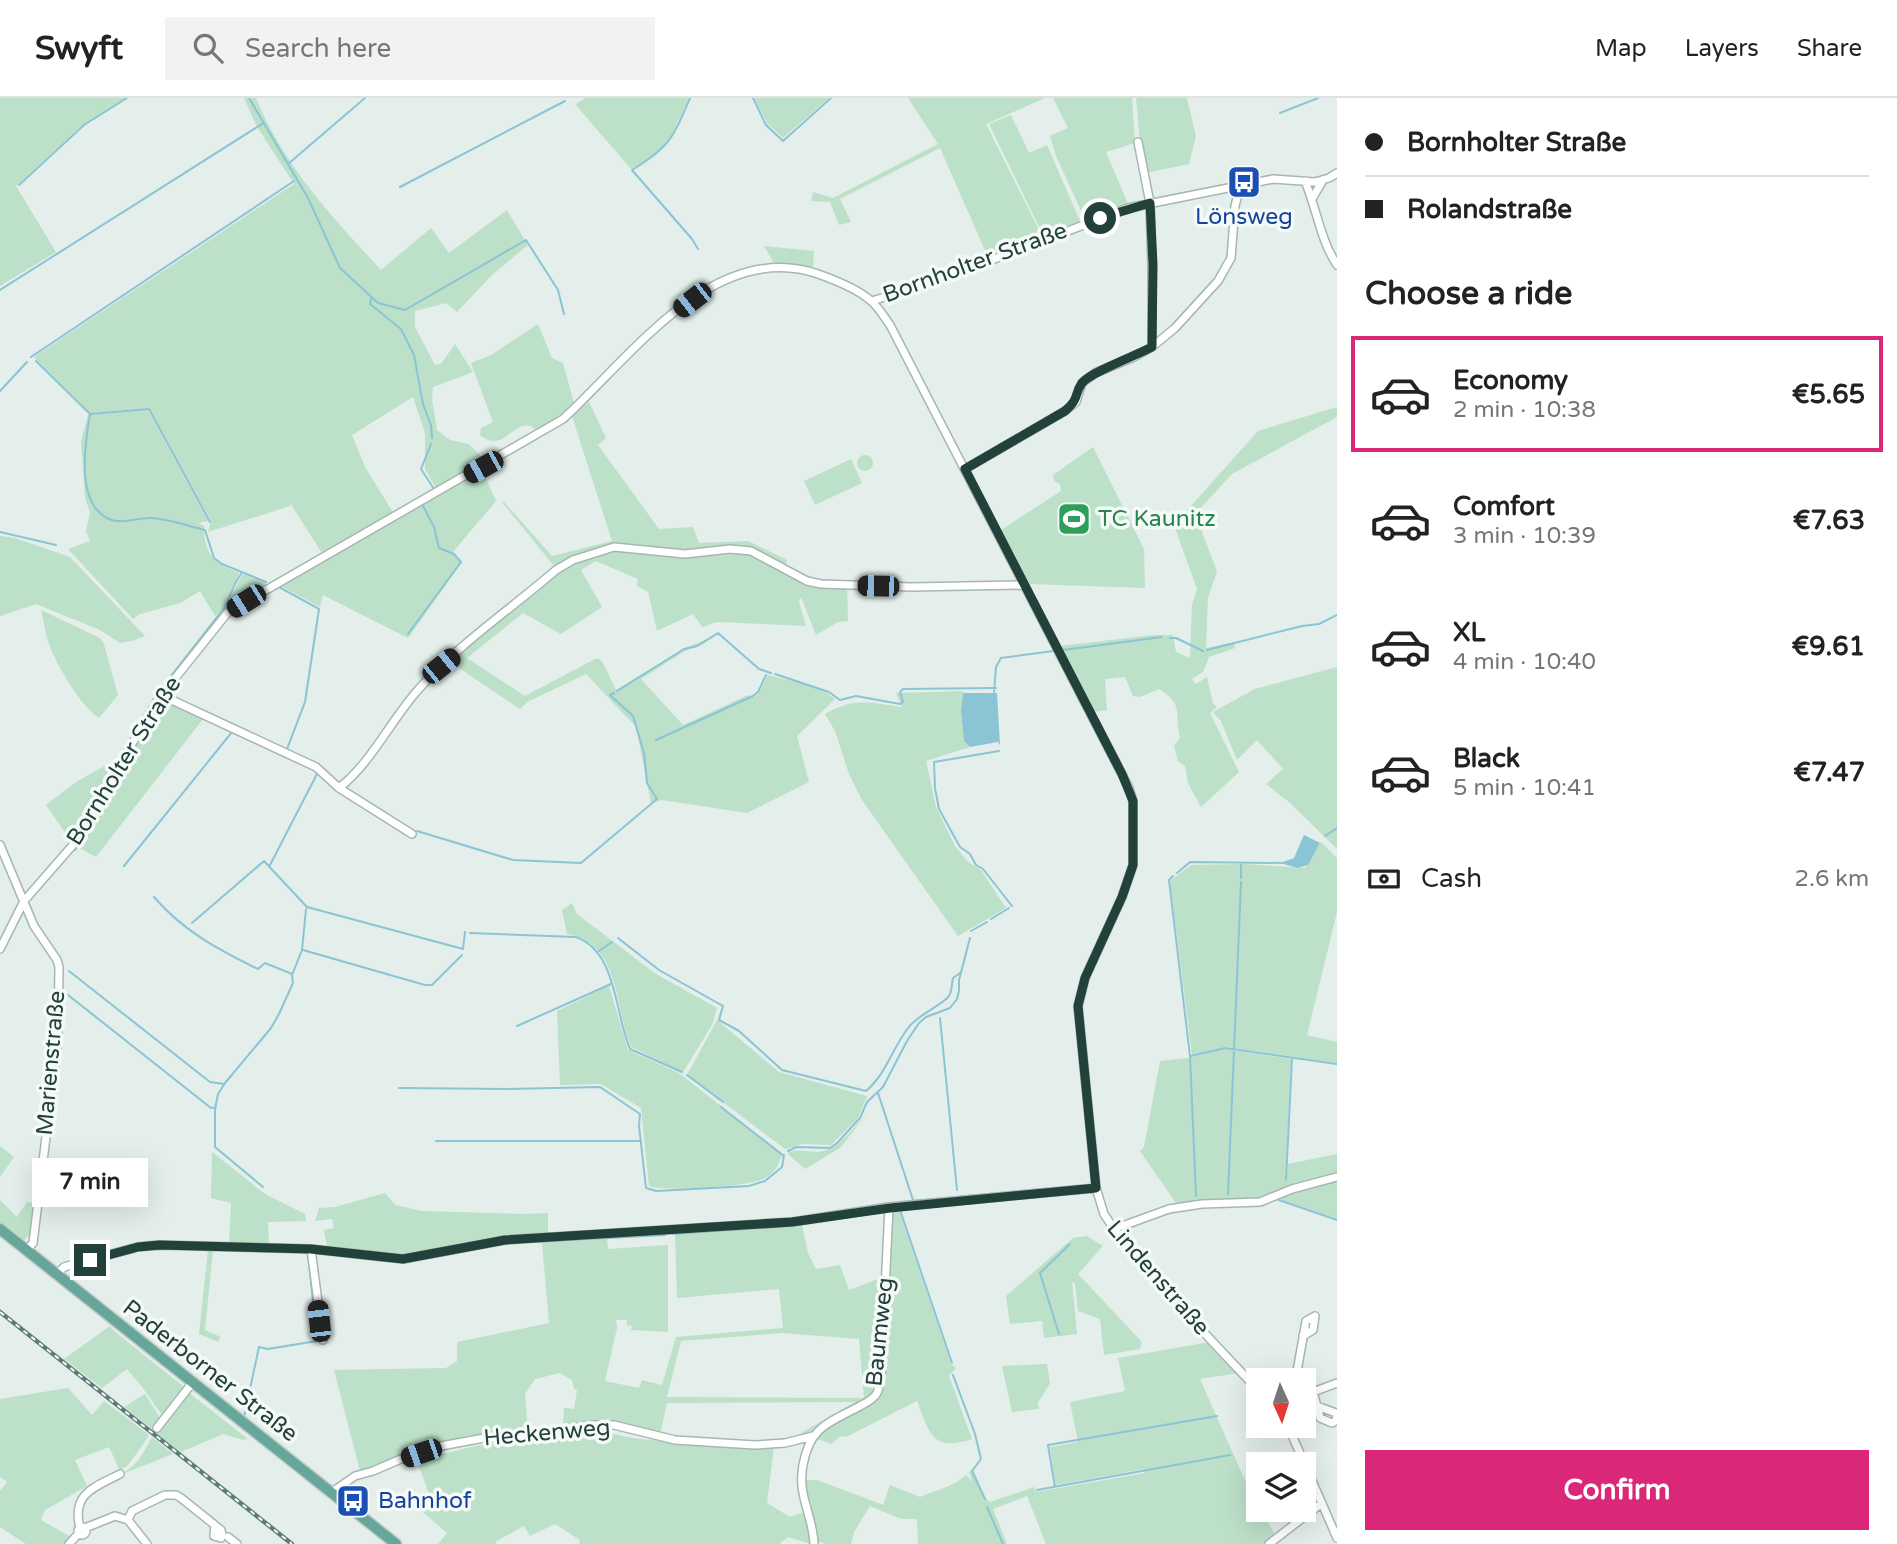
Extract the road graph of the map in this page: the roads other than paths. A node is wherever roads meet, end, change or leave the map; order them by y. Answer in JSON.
{"nodes":[{"id":1,"x":1138,"y":142,"type":"dead end"},
{"id":2,"x":1337,"y":173,"type":"edge"},
{"id":3,"x":1323,"y":180,"type":"junction"},
{"id":4,"x":1306,"y":181,"type":"junction"},
{"id":5,"x":1240,"y":186,"type":"junction"},
{"id":6,"x":1312,"y":199,"type":"junction"},
{"id":7,"x":1150,"y":203,"type":"junction"},
{"id":8,"x":1337,"y":265,"type":"edge"},
{"id":9,"x":872,"y":301,"type":"junction"},
{"id":10,"x":1152,"y":347,"type":"junction"},
{"id":11,"x":965,"y":469,"type":"junction"},
{"id":12,"x":1024,"y":585,"type":"junction"},
{"id":13,"x":161,"y":695,"type":"junction"},
{"id":14,"x":339,"y":788,"type":"junction"},
{"id":15,"x":412,"y":834,"type":"dead end"},
{"id":16,"x":0,"y":845,"type":"edge"},
{"id":17,"x":24,"y":901,"type":"junction"},
{"id":18,"x":0,"y":949,"type":"edge"},
{"id":19,"x":1337,"y":1177,"type":"edge"},
{"id":20,"x":1096,"y":1188,"type":"junction"},
{"id":21,"x":890,"y":1208,"type":"junction"},
{"id":22,"x":0,"y":1229,"type":"edge"},
{"id":23,"x":1114,"y":1229,"type":"junction"},
{"id":24,"x":311,"y":1249,"type":"junction"},
{"id":25,"x":27,"y":1250,"type":"junction"},
{"id":26,"x":57,"y":1274,"type":"junction"},
{"id":27,"x":1303,"y":1336,"type":"dead end"},
{"id":28,"x":323,"y":1340,"type":"dead end"},
{"id":29,"x":1301,"y":1368,"type":"edge"},
{"id":30,"x":1246,"y":1377,"type":"edge"},
{"id":31,"x":192,"y":1382,"type":"junction"},
{"id":32,"x":1337,"y":1383,"type":"edge"},
{"id":33,"x":1316,"y":1391,"type":"edge"},
{"id":34,"x":157,"y":1428,"type":"dead end"},
{"id":35,"x":813,"y":1436,"type":"junction"},
{"id":36,"x":120,"y":1474,"type":"dead end"},
{"id":37,"x":1316,"y":1488,"type":"edge"},
{"id":38,"x":332,"y":1492,"type":"junction"},
{"id":39,"x":1322,"y":1503,"type":"junction"},
{"id":40,"x":128,"y":1520,"type":"junction"},
{"id":41,"x":215,"y":1526,"type":"dead end"},
{"id":42,"x":82,"y":1531,"type":"junction"},
{"id":43,"x":228,"y":1537,"type":"dead end"},
{"id":44,"x":1337,"y":1538,"type":"edge"},
{"id":45,"x":390,"y":1542,"type":"edge"},
{"id":46,"x":69,"y":1544,"type":"edge"},
{"id":47,"x":84,"y":1544,"type":"edge"},
{"id":48,"x":147,"y":1544,"type":"edge"},
{"id":49,"x":237,"y":1544,"type":"edge"},
{"id":50,"x":814,"y":1544,"type":"edge"},
{"id":51,"x":1269,"y":1544,"type":"edge"}],
"edges":[{"from":1,"to":7,"type":"street"},
{"from":2,"to":3,"type":"street","name":"Bornholter Straße"},
{"from":3,"to":4,"type":"street","name":"Bornholter Straße"},
{"from":3,"to":6,"type":"street"},
{"from":4,"to":5,"type":"street","name":"Bornholter Straße"},
{"from":4,"to":6,"type":"street"},
{"from":5,"to":7,"type":"street","name":"Bornholter Straße"},
{"from":5,"to":10,"type":"street"},
{"from":6,"to":8,"type":"street"},
{"from":7,"to":9,"type":"street","name":"Bornholter Straße"},
{"from":7,"to":10,"type":"street"},
{"from":9,"to":11,"type":"street","name":"Lindenstraße"},
{"from":9,"to":13,"type":"street","name":"Bornholter Straße"},
{"from":10,"to":11,"type":"street"},
{"from":11,"to":12,"type":"street","name":"Lindenstraße"},
{"from":12,"to":14,"type":"street"},
{"from":12,"to":20,"type":"street","name":"Lindenstraße"},
{"from":13,"to":14,"type":"street"},
{"from":13,"to":17,"type":"street","name":"Bornholter Straße"},
{"from":14,"to":15,"type":"street"},
{"from":16,"to":17,"type":"street","name":"Marienstraße"},
{"from":17,"to":18,"type":"street","name":"Bornholter Straße"},
{"from":17,"to":25,"type":"street","name":"Marienstraße"},
{"from":19,"to":23,"type":"street"},
{"from":20,"to":21,"type":"street"},
{"from":20,"to":23,"type":"street","name":"Lindenstraße"},
{"from":21,"to":24,"type":"street"},
{"from":21,"to":35,"type":"street","name":"Baumweg"},
{"from":22,"to":25,"type":"main road","name":"Paderborner Straße"},
{"from":23,"to":30,"type":"street","name":"Lindenstraße"},
{"from":24,"to":26,"type":"street"},
{"from":24,"to":28,"type":"street"},
{"from":25,"to":26,"type":"main road","name":"Paderborner Straße"},
{"from":26,"to":31,"type":"main road","name":"Paderborner Straße"},
{"from":27,"to":29,"type":"street"},
{"from":31,"to":34,"type":"street"},
{"from":31,"to":38,"type":"main road","name":"Paderborner Straße"},
{"from":32,"to":33,"type":"street"},
{"from":35,"to":38,"type":"street","name":"Heckenweg"},
{"from":35,"to":50,"type":"street"},
{"from":36,"to":42,"type":"street"},
{"from":37,"to":39,"type":"street"},
{"from":38,"to":45,"type":"main road","name":"Paderborner Straße"},
{"from":39,"to":44,"type":"street"},
{"from":39,"to":51,"type":"street"},
{"from":40,"to":41,"type":"street"},
{"from":40,"to":42,"type":"street"},
{"from":40,"to":48,"type":"street"},
{"from":42,"to":46,"type":"street"},
{"from":42,"to":47,"type":"street"},
{"from":43,"to":49,"type":"street"}]}
